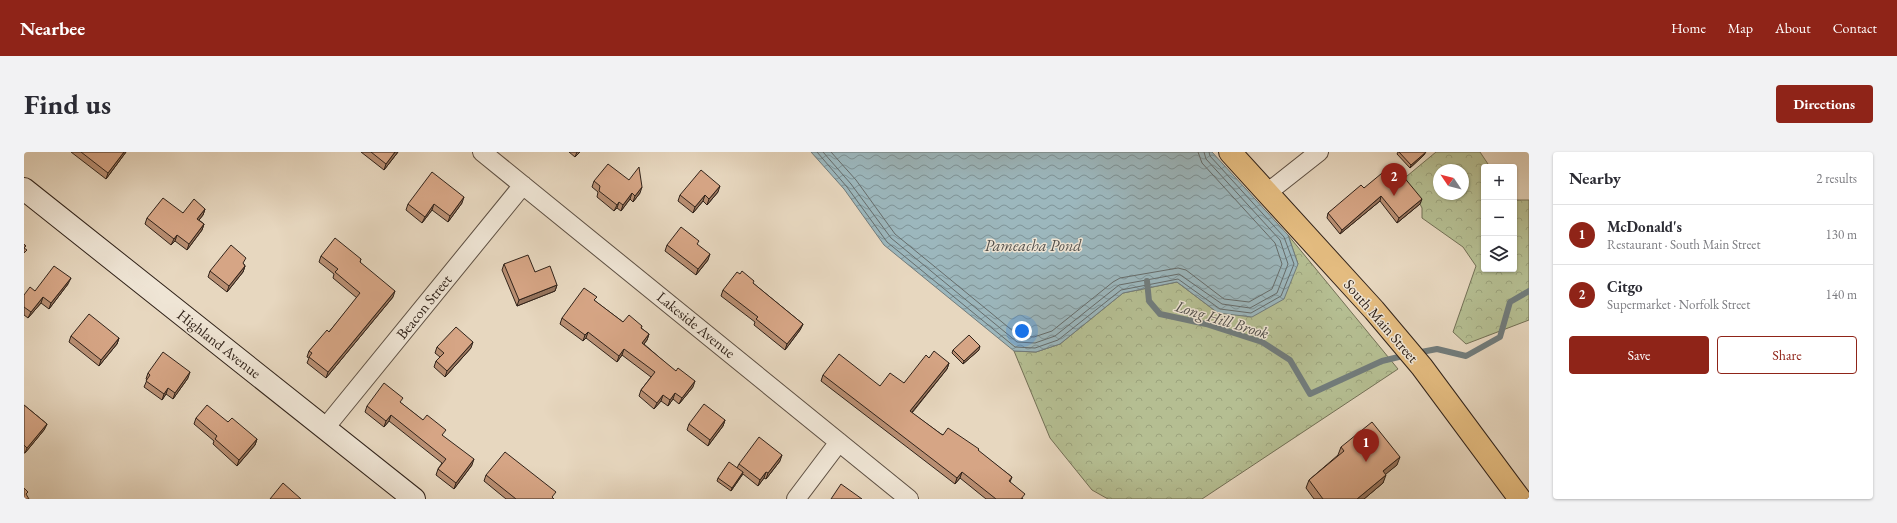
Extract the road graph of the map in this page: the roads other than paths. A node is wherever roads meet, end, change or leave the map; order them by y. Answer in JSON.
{"nodes":[{"id":1,"x":482,"y":152,"type":"edge"},
{"id":2,"x":1230,"y":152,"type":"edge"},
{"id":3,"x":1318,"y":152,"type":"edge"},
{"id":4,"x":523,"y":185,"type":"junction"},
{"id":5,"x":24,"y":189,"type":"edge"},
{"id":6,"x":1267,"y":193,"type":"junction"},
{"id":7,"x":325,"y":428,"type":"junction"},
{"id":8,"x":839,"y":442,"type":"junction"},
{"id":9,"x":1515,"y":497,"type":"edge"},
{"id":10,"x":414,"y":499,"type":"edge"},
{"id":11,"x":796,"y":499,"type":"edge"},
{"id":12,"x":909,"y":499,"type":"edge"}],
"edges":[{"from":1,"to":4,"type":"street","name":"Lakeside Avenue"},
{"from":2,"to":6,"type":"main road","name":"South Main Street"},
{"from":3,"to":6,"type":"street"},
{"from":4,"to":7,"type":"street","name":"Beacon Street"},
{"from":4,"to":8,"type":"street","name":"Lakeside Avenue"},
{"from":5,"to":7,"type":"street","name":"Highland Avenue"},
{"from":6,"to":9,"type":"main road","name":"South Main Street"},
{"from":7,"to":10,"type":"street","name":"Highland Avenue"},
{"from":8,"to":11,"type":"street"},
{"from":8,"to":12,"type":"street","name":"Lakeside Avenue"}]}
